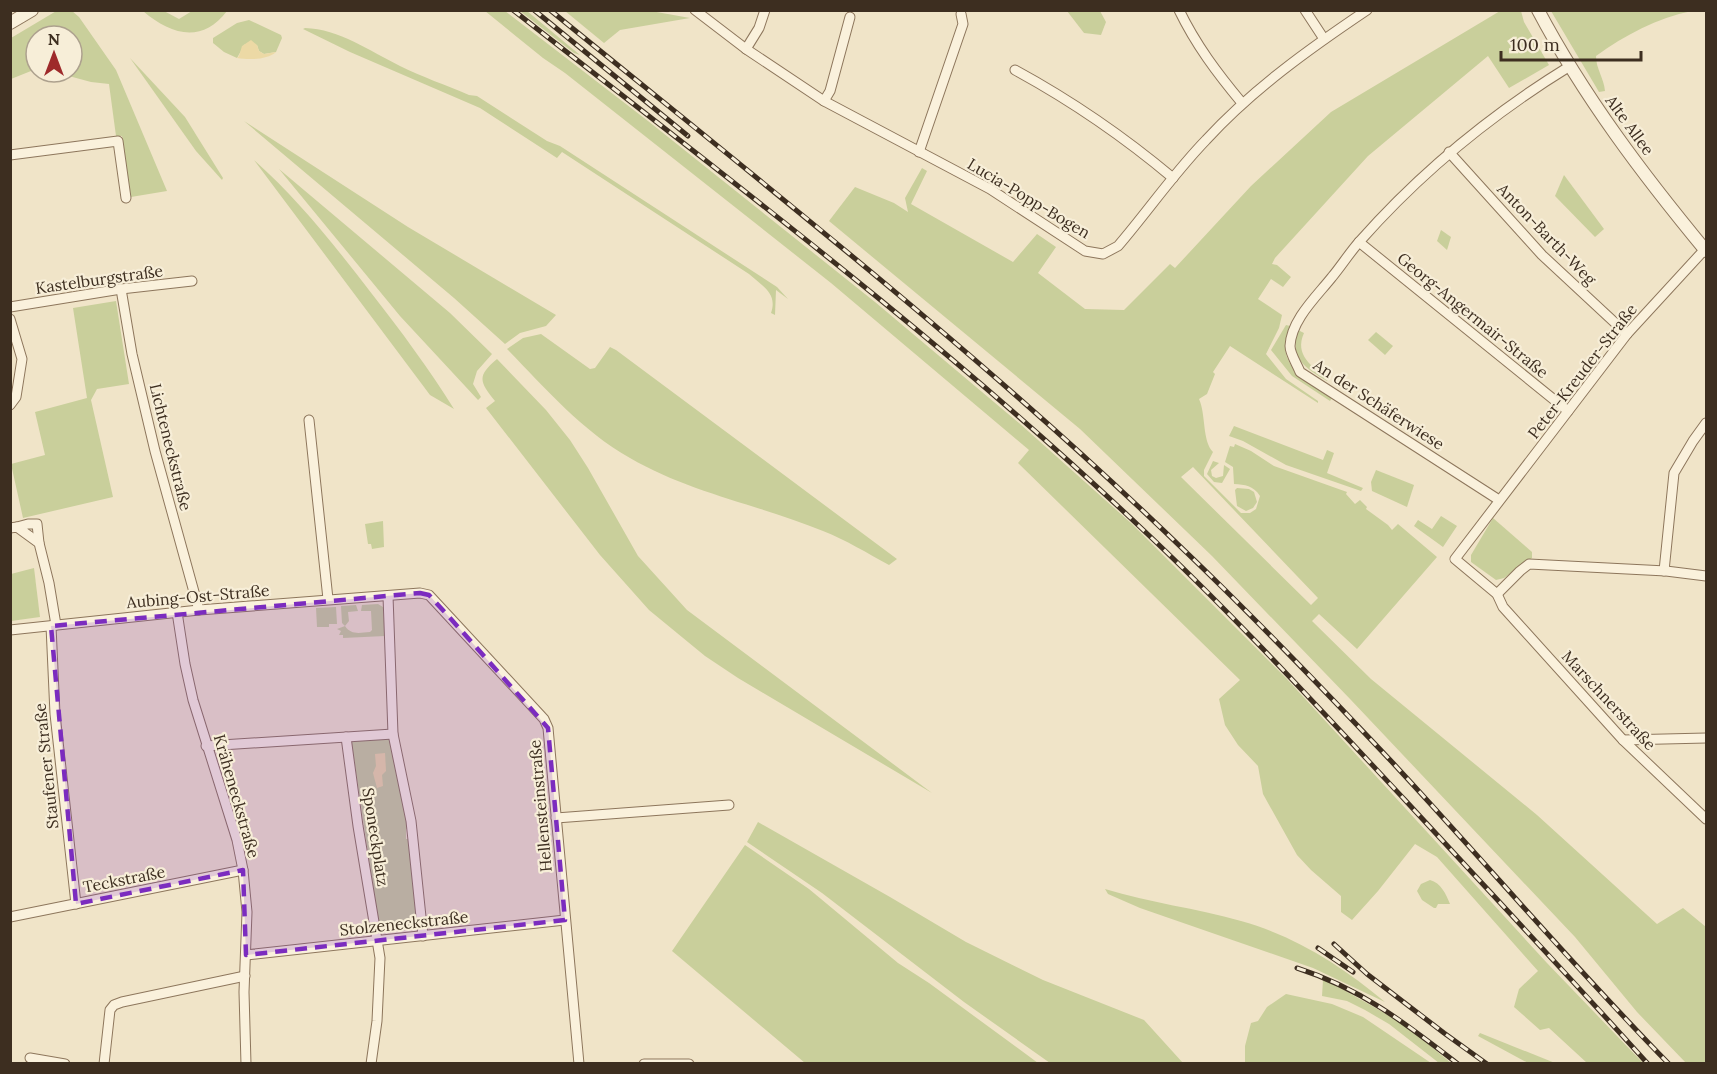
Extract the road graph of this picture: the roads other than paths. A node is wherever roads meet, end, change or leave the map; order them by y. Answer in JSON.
{"nodes":[{"id":1,"x":32,"y":10,"type":"edge"},
{"id":2,"x":695,"y":10,"type":"edge"},
{"id":3,"x":765,"y":10,"type":"edge"},
{"id":4,"x":1179,"y":10,"type":"edge"},
{"id":5,"x":1305,"y":10,"type":"edge"},
{"id":6,"x":1367,"y":10,"type":"edge"},
{"id":7,"x":1538,"y":10,"type":"edge"},
{"id":8,"x":961,"y":14,"type":"dead end"},
{"id":9,"x":850,"y":17,"type":"dead end"},
{"id":10,"x":10,"y":23,"type":"edge"},
{"id":11,"x":1324,"y":39,"type":"junction"},
{"id":12,"x":746,"y":49,"type":"junction"},
{"id":13,"x":1570,"y":66,"type":"junction"},
{"id":14,"x":1015,"y":70,"type":"dead end"},
{"id":15,"x":824,"y":101,"type":"junction"},
{"id":16,"x":1242,"y":103,"type":"junction"},
{"id":17,"x":919,"y":152,"type":"junction"},
{"id":18,"x":1449,"y":152,"type":"junction"},
{"id":19,"x":10,"y":155,"type":"edge"},
{"id":20,"x":1173,"y":178,"type":"junction"},
{"id":21,"x":126,"y":198,"type":"dead end"},
{"id":22,"x":1359,"y":242,"type":"junction"},
{"id":23,"x":1706,"y":249,"type":"edge"},
{"id":24,"x":192,"y":281,"type":"dead end"},
{"id":25,"x":121,"y":289,"type":"junction"},
{"id":26,"x":10,"y":307,"type":"edge"},
{"id":27,"x":10,"y":319,"type":"edge"},
{"id":28,"x":1627,"y":334,"type":"junction"},
{"id":29,"x":10,"y":405,"type":"edge"},
{"id":30,"x":1568,"y":411,"type":"junction"},
{"id":31,"x":309,"y":420,"type":"dead end"},
{"id":32,"x":1707,"y":423,"type":"edge"},
{"id":33,"x":1498,"y":500,"type":"junction"},
{"id":34,"x":1487,"y":517,"type":"joint"},
{"id":35,"x":14,"y":528,"type":"edge"},
{"id":36,"x":39,"y":543,"type":"junction"},
{"id":37,"x":1664,"y":571,"type":"junction"},
{"id":38,"x":1707,"y":576,"type":"edge"},
{"id":39,"x":1497,"y":594,"type":"junction"},
{"id":40,"x":388,"y":596,"type":"junction"},
{"id":41,"x":328,"y":599,"type":"junction"},
{"id":42,"x":199,"y":610,"type":"junction"},
{"id":43,"x":177,"y":612,"type":"junction"},
{"id":44,"x":53,"y":625,"type":"junction"},
{"id":45,"x":10,"y":630,"type":"edge"},
{"id":46,"x":393,"y":734,"type":"junction"},
{"id":47,"x":346,"y":737,"type":"junction"},
{"id":48,"x":1707,"y":738,"type":"edge"},
{"id":49,"x":1623,"y":740,"type":"junction"},
{"id":50,"x":206,"y":746,"type":"junction"},
{"id":51,"x":729,"y":805,"type":"dead end"},
{"id":52,"x":556,"y":818,"type":"junction"},
{"id":53,"x":1707,"y":819,"type":"edge"},
{"id":54,"x":243,"y":870,"type":"junction"},
{"id":55,"x":76,"y":904,"type":"junction"},
{"id":56,"x":10,"y":917,"type":"edge"},
{"id":57,"x":565,"y":920,"type":"junction"},
{"id":58,"x":423,"y":936,"type":"junction"},
{"id":59,"x":377,"y":941,"type":"junction"},
{"id":60,"x":246,"y":955,"type":"junction"},
{"id":61,"x":245,"y":976,"type":"junction"},
{"id":62,"x":30,"y":1058,"type":"dead end"},
{"id":63,"x":65,"y":1064,"type":"edge"},
{"id":64,"x":104,"y":1064,"type":"edge"},
{"id":65,"x":246,"y":1064,"type":"edge"},
{"id":66,"x":371,"y":1064,"type":"edge"},
{"id":67,"x":579,"y":1064,"type":"edge"},
{"id":68,"x":644,"y":1064,"type":"edge"},
{"id":69,"x":689,"y":1064,"type":"edge"}],
"edges":[{"from":1,"to":10,"type":"street"},
{"from":2,"to":12,"type":"street","name":"Lucia-Popp-Bogen"},
{"from":3,"to":12,"type":"street"},
{"from":4,"to":16,"type":"street"},
{"from":5,"to":11,"type":"street"},
{"from":6,"to":11,"type":"street","name":"Lucia-Popp-Bogen"},
{"from":7,"to":13,"type":"street","name":"Alte Allee"},
{"from":8,"to":17,"type":"street"},
{"from":9,"to":15,"type":"street"},
{"from":11,"to":16,"type":"street","name":"Lucia-Popp-Bogen"},
{"from":12,"to":15,"type":"street","name":"Lucia-Popp-Bogen"},
{"from":13,"to":18,"type":"street","name":"An der Schäferwiese"},
{"from":13,"to":23,"type":"street","name":"Alte Allee"},
{"from":14,"to":20,"type":"street"},
{"from":15,"to":17,"type":"street","name":"Lucia-Popp-Bogen"},
{"from":16,"to":20,"type":"street","name":"Lucia-Popp-Bogen"},
{"from":17,"to":20,"type":"street","name":"Lucia-Popp-Bogen"},
{"from":18,"to":22,"type":"street","name":"An der Schäferwiese"},
{"from":18,"to":28,"type":"street","name":"Anton-Barth-Weg"},
{"from":19,"to":21,"type":"street"},
{"from":22,"to":30,"type":"street","name":"Georg-Angermair-Straße"},
{"from":22,"to":33,"type":"street","name":"An der Schäferwiese"},
{"from":23,"to":28,"type":"street","name":"Peter-Kreuder-Straße"},
{"from":24,"to":25,"type":"street","name":"Kastelburgstraße"},
{"from":25,"to":26,"type":"street","name":"Kastelburgstraße"},
{"from":25,"to":42,"type":"street","name":"Lichteneckstraße"},
{"from":27,"to":29,"type":"street"},
{"from":28,"to":30,"type":"street","name":"Peter-Kreuder-Straße"},
{"from":30,"to":33,"type":"street","name":"Peter-Kreuder-Straße"},
{"from":31,"to":41,"type":"street"},
{"from":32,"to":37,"type":"street"},
{"from":33,"to":34,"type":"street","name":"Peter-Kreuder-Straße"},
{"from":34,"to":39,"type":"street","name":"Marschnerstraße"},
{"from":35,"to":36,"type":"street"},
{"from":35,"to":36,"type":"street"},
{"from":36,"to":44,"type":"street","name":"Staufener Straße"},
{"from":37,"to":38,"type":"street"},
{"from":37,"to":39,"type":"street"},
{"from":39,"to":49,"type":"street","name":"Marschnerstraße"},
{"from":40,"to":41,"type":"street","name":"Aubing-Ost-Straße"},
{"from":40,"to":46,"type":"street","name":"Sponeckplatz"},
{"from":40,"to":52,"type":"street","name":"Hellensteinstraße"},
{"from":41,"to":42,"type":"street","name":"Aubing-Ost-Straße"},
{"from":42,"to":43,"type":"street","name":"Aubing-Ost-Straße"},
{"from":43,"to":44,"type":"street","name":"Aubing-Ost-Straße"},
{"from":43,"to":50,"type":"street","name":"Kräheneckstraße"},
{"from":44,"to":45,"type":"street","name":"Aubing-Ost-Straße"},
{"from":44,"to":55,"type":"street","name":"Staufener Straße"},
{"from":46,"to":47,"type":"street"},
{"from":46,"to":58,"type":"street","name":"Sponeckplatz"},
{"from":47,"to":50,"type":"street"},
{"from":47,"to":59,"type":"street","name":"Sponeckplatz"},
{"from":48,"to":49,"type":"street"},
{"from":49,"to":53,"type":"street","name":"Marschnerstraße"},
{"from":50,"to":54,"type":"street","name":"Kräheneckstraße"},
{"from":51,"to":52,"type":"street"},
{"from":52,"to":57,"type":"street","name":"Hellensteinstraße"},
{"from":54,"to":55,"type":"street","name":"Teckstraße"},
{"from":54,"to":60,"type":"street","name":"Kräheneckstraße"},
{"from":55,"to":56,"type":"street","name":"Teckstraße"},
{"from":57,"to":58,"type":"street","name":"Stolzeneckstraße"},
{"from":57,"to":67,"type":"street","name":"Hellensteinstraße"},
{"from":58,"to":59,"type":"street","name":"Stolzeneckstraße"},
{"from":59,"to":60,"type":"street","name":"Stolzeneckstraße"},
{"from":59,"to":66,"type":"street","name":"Sponeckplatz"},
{"from":60,"to":61,"type":"street","name":"Kräheneckstraße"},
{"from":61,"to":64,"type":"street"},
{"from":61,"to":65,"type":"street","name":"Kräheneckstraße"},
{"from":62,"to":63,"type":"street"},
{"from":68,"to":69,"type":"street"}]}
